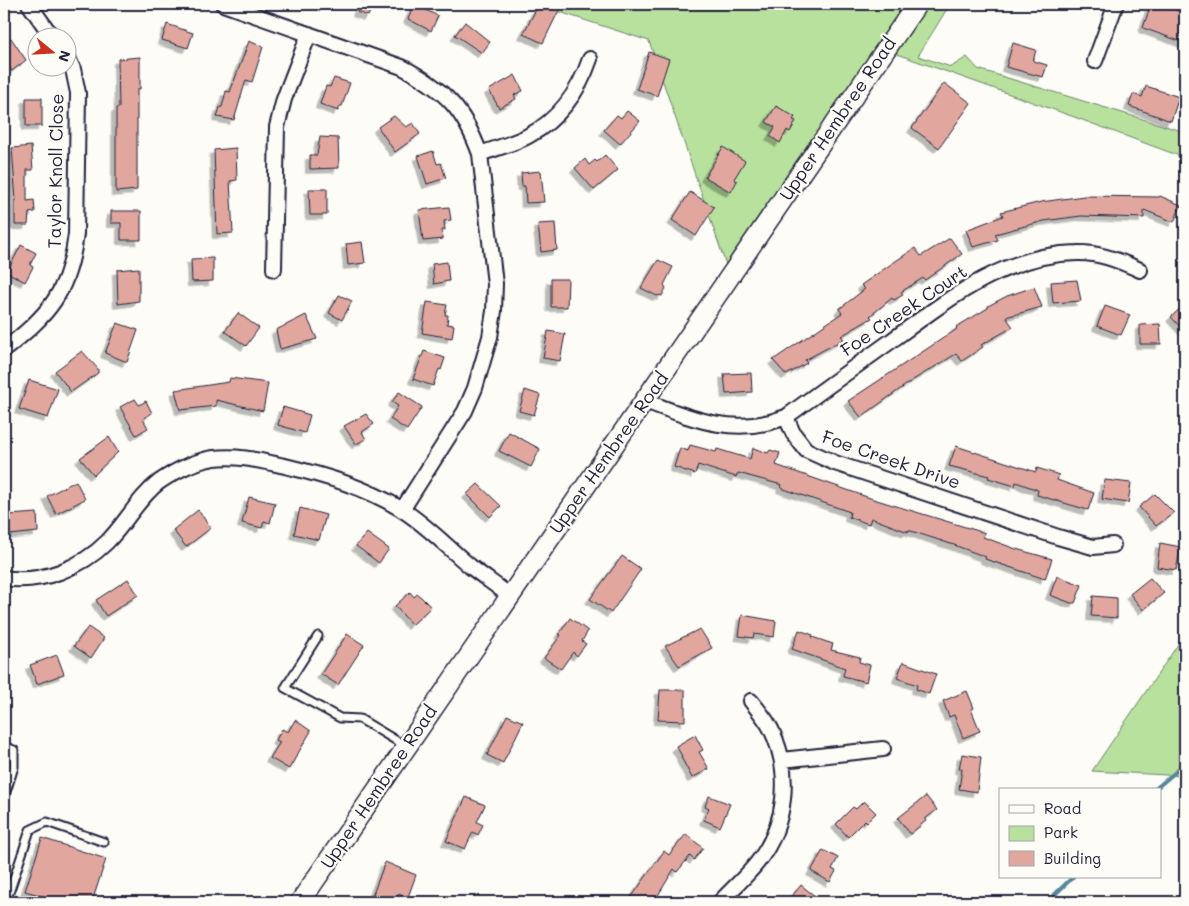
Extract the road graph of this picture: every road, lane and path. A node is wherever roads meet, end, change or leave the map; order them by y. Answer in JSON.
{"nodes":[{"id":1,"x":29,"y":4,"type":"edge"},
{"id":2,"x":223,"y":4,"type":"edge"},
{"id":3,"x":917,"y":4,"type":"edge"},
{"id":4,"x":1116,"y":4,"type":"edge"},
{"id":5,"x":46,"y":28,"type":"edge"},
{"id":6,"x":308,"y":34,"type":"junction"},
{"id":7,"x":590,"y":59,"type":"dead end"},
{"id":8,"x":1095,"y":61,"type":"dead end"},
{"id":9,"x":76,"y":78,"type":"edge"},
{"id":10,"x":480,"y":154,"type":"junction"},
{"id":11,"x":274,"y":269,"type":"dead end"},
{"id":12,"x":1140,"y":270,"type":"dead end"},
{"id":13,"x":4,"y":350,"type":"edge"},
{"id":14,"x":645,"y":401,"type":"junction"},
{"id":15,"x":786,"y":417,"type":"junction"},
{"id":16,"x":402,"y":510,"type":"junction"},
{"id":17,"x":1113,"y":545,"type":"dead end"},
{"id":18,"x":4,"y":578,"type":"edge"},
{"id":19,"x":510,"y":596,"type":"junction"},
{"id":20,"x":318,"y":636,"type":"dead end"},
{"id":21,"x":752,"y":701,"type":"dead end"},
{"id":22,"x":4,"y":746,"type":"edge"},
{"id":23,"x":407,"y":747,"type":"junction"},
{"id":24,"x":883,"y":749,"type":"dead end"},
{"id":25,"x":782,"y":760,"type":"junction"},
{"id":26,"x":4,"y":798,"type":"edge"},
{"id":27,"x":104,"y":842,"type":"dead end"},
{"id":28,"x":6,"y":902,"type":"edge"},
{"id":29,"x":300,"y":902,"type":"edge"},
{"id":30,"x":720,"y":902,"type":"edge"}],
"edges":[{"from":1,"to":5,"type":"street"},
{"from":2,"to":6,"type":"street"},
{"from":3,"to":14,"type":"street","name":"Upper Hembree Road"},
{"from":4,"to":8,"type":"street"},
{"from":6,"to":10,"type":"street"},
{"from":6,"to":11,"type":"street"},
{"from":7,"to":10,"type":"street"},
{"from":9,"to":13,"type":"street","name":"Taylor Knoll Close"},
{"from":10,"to":16,"type":"street"},
{"from":12,"to":15,"type":"street","name":"Foe Creek Court"},
{"from":14,"to":15,"type":"street"},
{"from":14,"to":19,"type":"street","name":"Upper Hembree Road"},
{"from":15,"to":17,"type":"street","name":"Foe Creek Drive"},
{"from":16,"to":18,"type":"street"},
{"from":16,"to":19,"type":"street"},
{"from":19,"to":23,"type":"street","name":"Upper Hembree Road"},
{"from":20,"to":23,"type":"lane"},
{"from":21,"to":25,"type":"street"},
{"from":22,"to":26,"type":"lane"},
{"from":23,"to":29,"type":"street","name":"Upper Hembree Road"},
{"from":24,"to":25,"type":"street"},
{"from":25,"to":30,"type":"street"},
{"from":27,"to":28,"type":"lane"}]}
